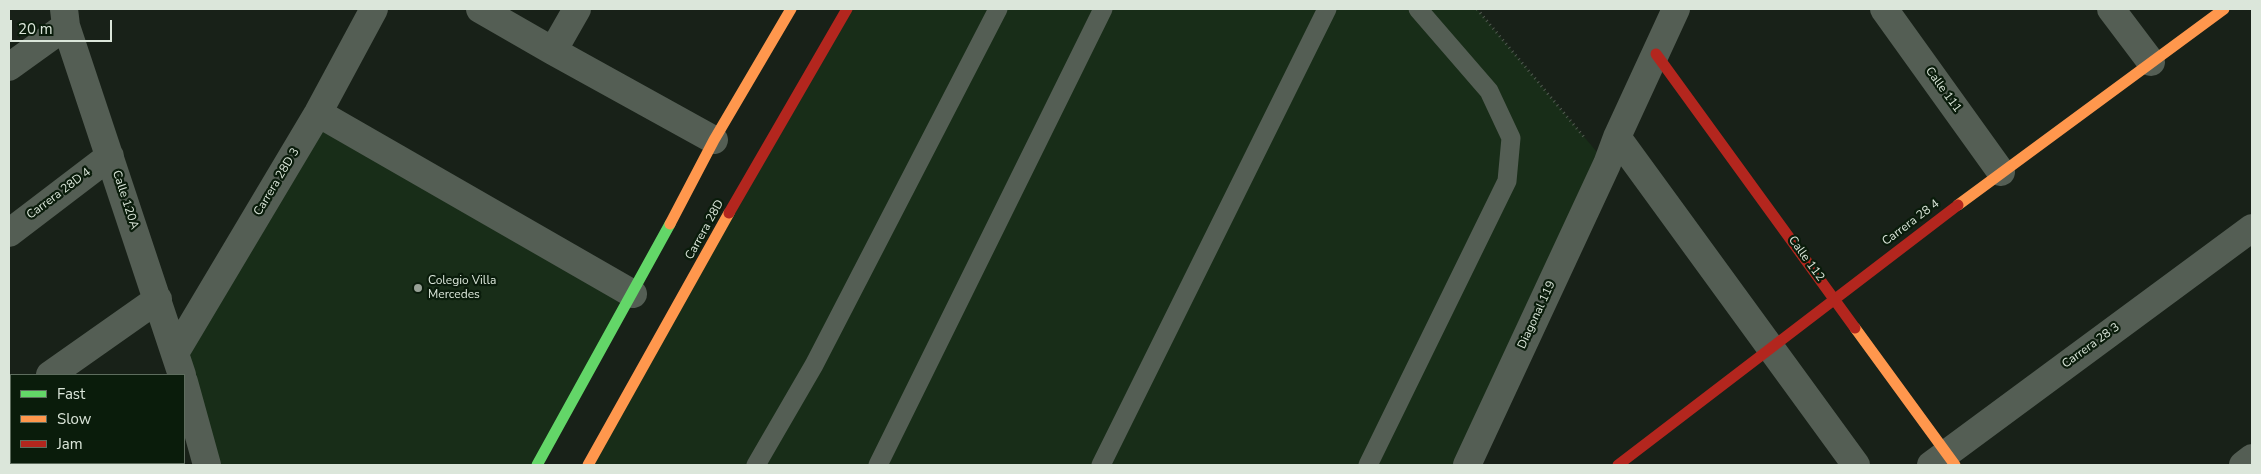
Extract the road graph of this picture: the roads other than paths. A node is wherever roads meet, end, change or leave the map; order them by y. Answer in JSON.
{"nodes":[{"id":1,"x":374,"y":9,"type":"edge"},
{"id":2,"x":480,"y":9,"type":"edge"},
{"id":3,"x":576,"y":9,"type":"edge"},
{"id":4,"x":791,"y":9,"type":"edge"},
{"id":5,"x":847,"y":9,"type":"edge"},
{"id":6,"x":998,"y":9,"type":"edge"},
{"id":7,"x":1103,"y":9,"type":"edge"},
{"id":8,"x":1327,"y":9,"type":"edge"},
{"id":9,"x":1418,"y":9,"type":"edge"},
{"id":10,"x":1676,"y":9,"type":"edge"},
{"id":11,"x":1884,"y":9,"type":"edge"},
{"id":12,"x":2111,"y":9,"type":"edge"},
{"id":13,"x":2224,"y":9,"type":"edge"},
{"id":14,"x":65,"y":17,"type":"edge"},
{"id":15,"x":552,"y":52,"type":"junction"},
{"id":16,"x":1656,"y":54,"type":"junction"},
{"id":17,"x":2151,"y":62,"type":"junction"},
{"id":18,"x":9,"y":67,"type":"edge"},
{"id":19,"x":318,"y":114,"type":"junction"},
{"id":20,"x":1617,"y":137,"type":"junction"},
{"id":21,"x":714,"y":140,"type":"junction"},
{"id":22,"x":110,"y":156,"type":"junction"},
{"id":23,"x":2001,"y":172,"type":"junction"},
{"id":24,"x":2252,"y":228,"type":"edge"},
{"id":25,"x":9,"y":233,"type":"edge"},
{"id":26,"x":633,"y":294,"type":"junction"},
{"id":27,"x":1835,"y":298,"type":"junction"},
{"id":28,"x":158,"y":299,"type":"junction"},
{"id":29,"x":1771,"y":348,"type":"junction"},
{"id":30,"x":178,"y":364,"type":"edge"},
{"id":31,"x":51,"y":374,"type":"edge"},
{"id":32,"x":185,"y":390,"type":"edge"},
{"id":33,"x":192,"y":444,"type":"edge"},
{"id":34,"x":2252,"y":458,"type":"edge"},
{"id":35,"x":1944,"y":461,"type":"edge"},
{"id":36,"x":207,"y":465,"type":"edge"},
{"id":37,"x":537,"y":465,"type":"edge"},
{"id":38,"x":588,"y":465,"type":"edge"},
{"id":39,"x":756,"y":465,"type":"edge"},
{"id":40,"x":878,"y":465,"type":"edge"},
{"id":41,"x":1101,"y":465,"type":"edge"},
{"id":42,"x":1368,"y":465,"type":"edge"},
{"id":43,"x":1467,"y":465,"type":"edge"},
{"id":44,"x":1618,"y":465,"type":"edge"},
{"id":45,"x":1856,"y":465,"type":"edge"},
{"id":46,"x":2243,"y":465,"type":"edge"}],
"edges":[{"from":1,"to":19,"type":"street","name":"Carrera 28D 3"},
{"from":2,"to":15,"type":"street"},
{"from":3,"to":15,"type":"street"},
{"from":4,"to":21,"type":"street"},
{"from":5,"to":38,"type":"street","name":"Carrera 28D"},
{"from":6,"to":39,"type":"lane"},
{"from":7,"to":40,"type":"lane"},
{"from":8,"to":41,"type":"lane"},
{"from":9,"to":42,"type":"lane"},
{"from":10,"to":16,"type":"street","name":"Diagonal 119"},
{"from":11,"to":23,"type":"street","name":"Calle 111"},
{"from":12,"to":17,"type":"street"},
{"from":13,"to":17,"type":"street","name":"Carrera 28 4"},
{"from":14,"to":18,"type":"street"},
{"from":14,"to":22,"type":"street","name":"Calle 120A"},
{"from":15,"to":21,"type":"street"},
{"from":16,"to":20,"type":"street","name":"Diagonal 119"},
{"from":16,"to":27,"type":"street","name":"Calle 112"},
{"from":17,"to":23,"type":"street","name":"Carrera 28 4"},
{"from":19,"to":26,"type":"street"},
{"from":19,"to":30,"type":"street","name":"Carrera 28D 3"},
{"from":20,"to":29,"type":"street"},
{"from":20,"to":43,"type":"street","name":"Diagonal 119"},
{"from":21,"to":26,"type":"street"},
{"from":22,"to":25,"type":"street","name":"Carrera 28D 4"},
{"from":22,"to":28,"type":"street","name":"Calle 120A"},
{"from":23,"to":27,"type":"street","name":"Carrera 28 4"},
{"from":24,"to":35,"type":"street","name":"Carrera 28 3"},
{"from":26,"to":37,"type":"street"},
{"from":27,"to":29,"type":"street","name":"Carrera 28 4"},
{"from":27,"to":35,"type":"street","name":"Calle 112"},
{"from":28,"to":30,"type":"street","name":"Calle 120A"},
{"from":28,"to":31,"type":"street"},
{"from":29,"to":44,"type":"street","name":"Carrera 28 4"},
{"from":29,"to":45,"type":"street"},
{"from":32,"to":33,"type":"street"},
{"from":33,"to":36,"type":"street"},
{"from":34,"to":46,"type":"street"}]}
